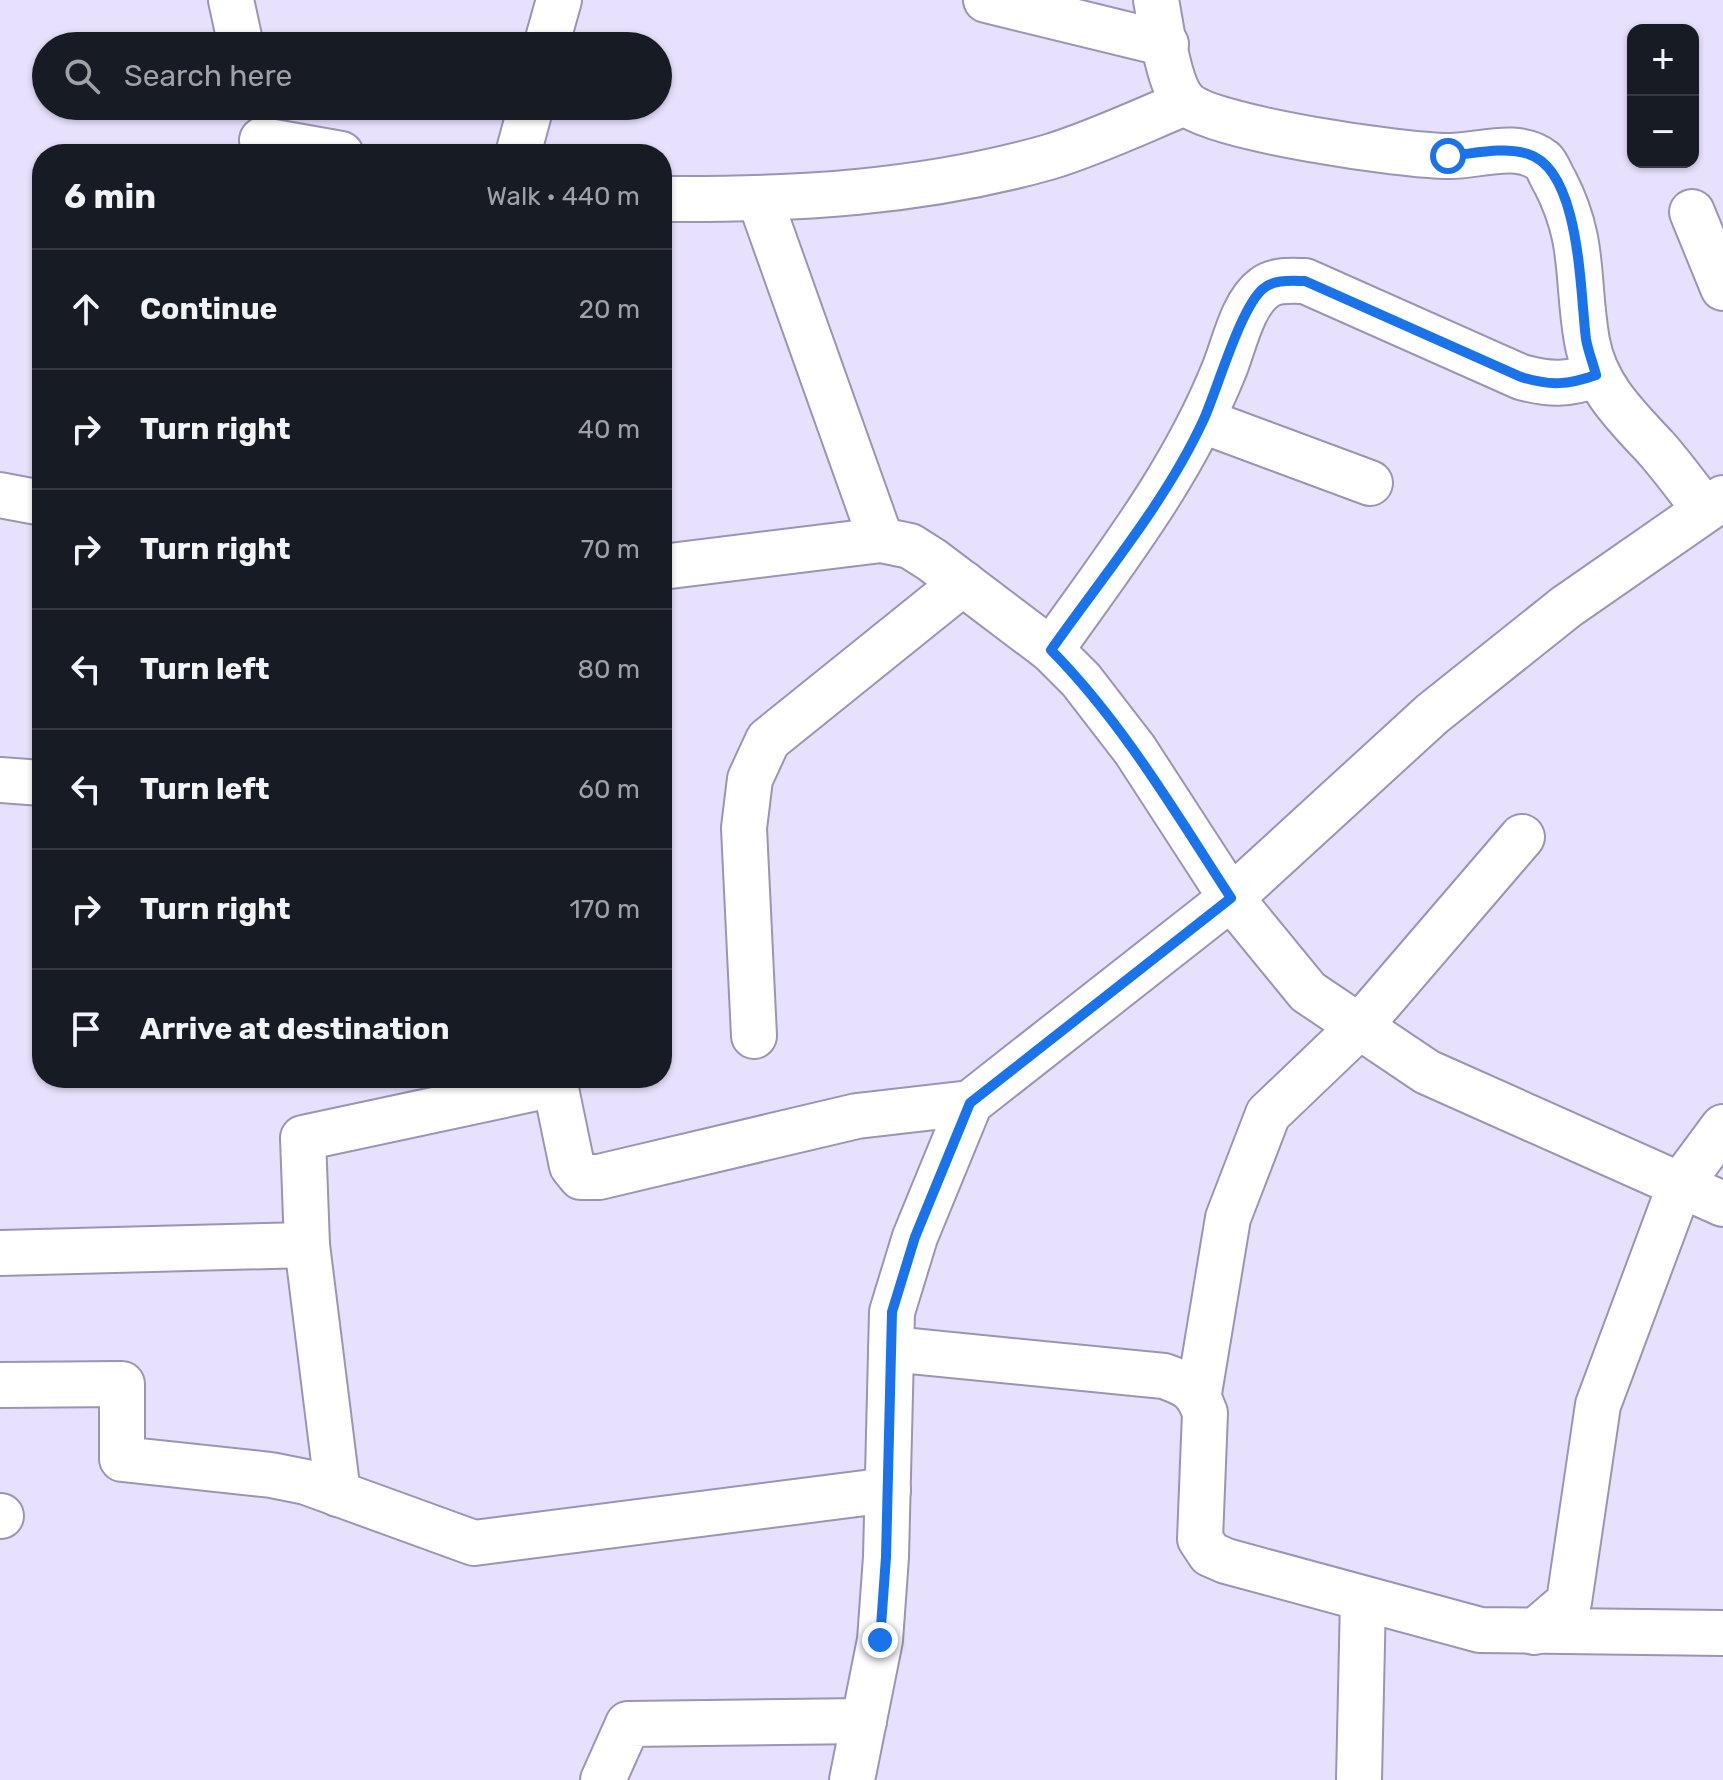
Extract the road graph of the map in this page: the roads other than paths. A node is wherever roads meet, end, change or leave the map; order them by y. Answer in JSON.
{"nodes":[{"id":1,"x":231,"y":0,"type":"edge"},
{"id":2,"x":559,"y":0,"type":"edge"},
{"id":3,"x":986,"y":0,"type":"edge"},
{"id":4,"x":1156,"y":0,"type":"edge"},
{"id":5,"x":238,"y":32,"type":"edge"},
{"id":6,"x":550,"y":32,"type":"edge"},
{"id":7,"x":1166,"y":44,"type":"junction"},
{"id":8,"x":1185,"y":103,"type":"junction"},
{"id":9,"x":527,"y":120,"type":"edge"},
{"id":10,"x":261,"y":133,"type":"edge"},
{"id":11,"x":303,"y":144,"type":"edge"},
{"id":12,"x":521,"y":144,"type":"edge"},
{"id":13,"x":672,"y":199,"type":"edge"},
{"id":14,"x":760,"y":200,"type":"junction"},
{"id":15,"x":1692,"y":212,"type":"dead end"},
{"id":16,"x":1723,"y":288,"type":"edge"},
{"id":17,"x":1596,"y":375,"type":"junction"},
{"id":18,"x":1203,"y":421,"type":"junction"},
{"id":19,"x":1370,"y":483,"type":"dead end"},
{"id":20,"x":0,"y":495,"type":"edge"},
{"id":21,"x":32,"y":501,"type":"edge"},
{"id":22,"x":1713,"y":503,"type":"edge"},
{"id":23,"x":881,"y":540,"type":"junction"},
{"id":24,"x":672,"y":566,"type":"edge"},
{"id":25,"x":963,"y":583,"type":"junction"},
{"id":26,"x":1051,"y":650,"type":"junction"},
{"id":27,"x":0,"y":780,"type":"edge"},
{"id":28,"x":32,"y":782,"type":"edge"},
{"id":29,"x":1522,"y":837,"type":"dead end"},
{"id":30,"x":1231,"y":898,"type":"junction"},
{"id":31,"x":1358,"y":1028,"type":"junction"},
{"id":32,"x":754,"y":1036,"type":"dead end"},
{"id":33,"x":523,"y":1088,"type":"edge"},
{"id":34,"x":555,"y":1088,"type":"edge"},
{"id":35,"x":970,"y":1103,"type":"junction"},
{"id":36,"x":1723,"y":1127,"type":"edge"},
{"id":37,"x":1680,"y":1185,"type":"junction"},
{"id":38,"x":1723,"y":1204,"type":"edge"},
{"id":39,"x":307,"y":1245,"type":"junction"},
{"id":40,"x":0,"y":1253,"type":"edge"},
{"id":41,"x":891,"y":1349,"type":"junction"},
{"id":42,"x":0,"y":1385,"type":"edge"},
{"id":43,"x":1199,"y":1393,"type":"junction"},
{"id":44,"x":888,"y":1490,"type":"junction"},
{"id":45,"x":338,"y":1494,"type":"junction"},
{"id":46,"x":1363,"y":1599,"type":"junction"},
{"id":47,"x":1534,"y":1632,"type":"junction"},
{"id":48,"x":1723,"y":1633,"type":"edge"},
{"id":49,"x":864,"y":1721,"type":"junction"},
{"id":50,"x":603,"y":1780,"type":"edge"},
{"id":51,"x":852,"y":1780,"type":"edge"},
{"id":52,"x":1359,"y":1780,"type":"edge"}],
"edges":[{"from":1,"to":5,"type":"street"},
{"from":2,"to":6,"type":"street"},
{"from":3,"to":7,"type":"street"},
{"from":4,"to":7,"type":"street"},
{"from":7,"to":8,"type":"street"},
{"from":8,"to":14,"type":"street"},
{"from":8,"to":17,"type":"street"},
{"from":9,"to":12,"type":"street"},
{"from":10,"to":11,"type":"street"},
{"from":13,"to":14,"type":"street"},
{"from":14,"to":23,"type":"street"},
{"from":15,"to":16,"type":"street"},
{"from":17,"to":18,"type":"street"},
{"from":17,"to":22,"type":"street"},
{"from":18,"to":19,"type":"street"},
{"from":18,"to":26,"type":"street"},
{"from":20,"to":21,"type":"street"},
{"from":22,"to":30,"type":"street"},
{"from":23,"to":24,"type":"street"},
{"from":23,"to":25,"type":"street"},
{"from":25,"to":26,"type":"street"},
{"from":25,"to":32,"type":"street"},
{"from":26,"to":30,"type":"street"},
{"from":27,"to":28,"type":"street"},
{"from":29,"to":31,"type":"street"},
{"from":30,"to":31,"type":"street"},
{"from":30,"to":35,"type":"street"},
{"from":31,"to":37,"type":"street"},
{"from":31,"to":43,"type":"street"},
{"from":33,"to":39,"type":"street"},
{"from":34,"to":35,"type":"street"},
{"from":35,"to":41,"type":"street"},
{"from":36,"to":37,"type":"street"},
{"from":37,"to":38,"type":"street"},
{"from":37,"to":47,"type":"street"},
{"from":39,"to":40,"type":"street"},
{"from":39,"to":45,"type":"street"},
{"from":41,"to":43,"type":"street"},
{"from":41,"to":44,"type":"street"},
{"from":42,"to":45,"type":"street"},
{"from":43,"to":46,"type":"street"},
{"from":44,"to":45,"type":"street"},
{"from":44,"to":49,"type":"street"},
{"from":46,"to":47,"type":"street"},
{"from":46,"to":52,"type":"street"},
{"from":47,"to":48,"type":"street"},
{"from":49,"to":50,"type":"street"},
{"from":49,"to":51,"type":"street"}]}
